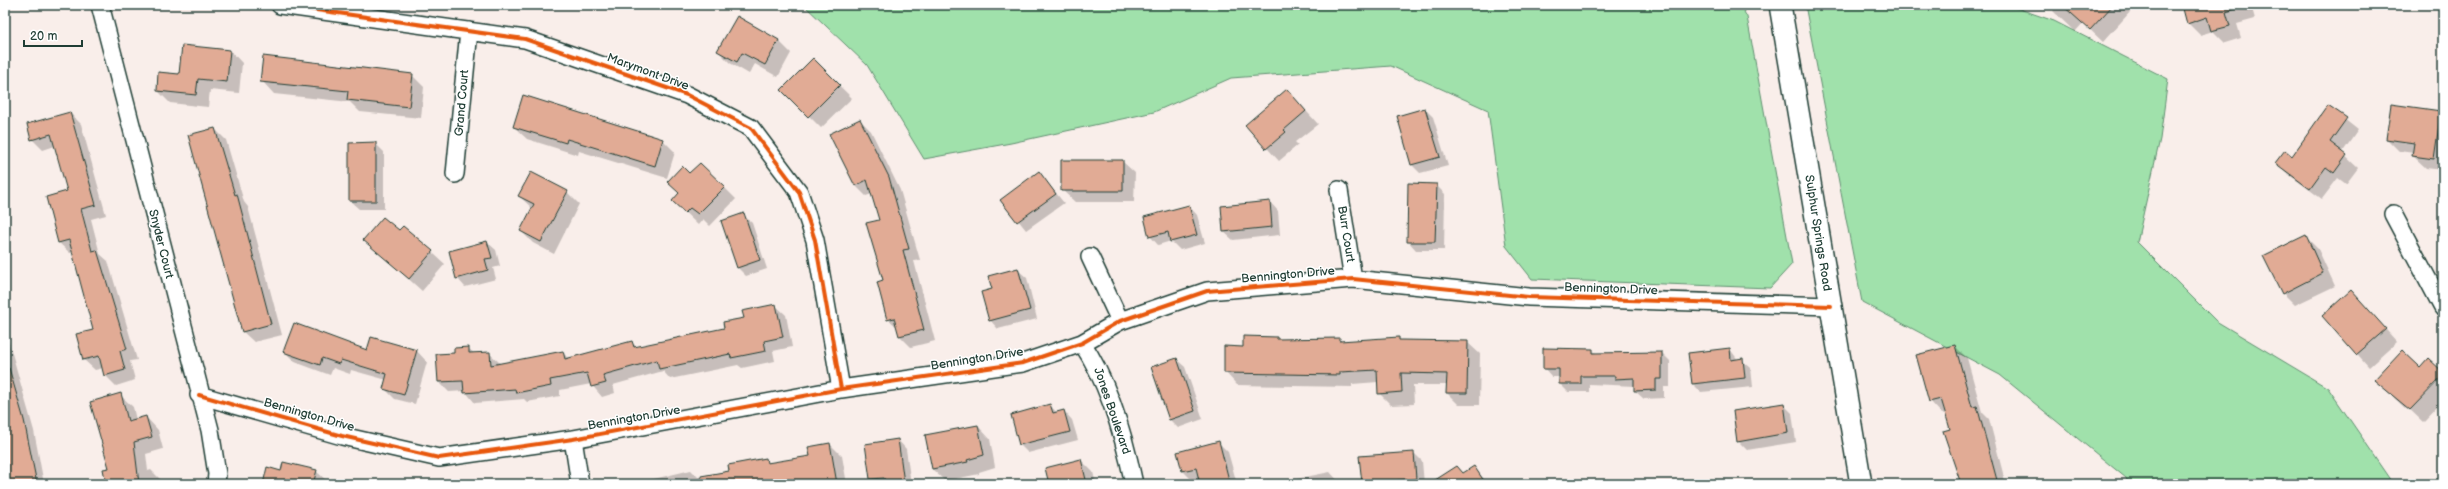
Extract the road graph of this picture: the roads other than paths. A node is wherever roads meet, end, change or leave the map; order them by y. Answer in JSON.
{"nodes":[{"id":1,"x":100,"y":5,"type":"edge"},
{"id":2,"x":280,"y":5,"type":"edge"},
{"id":3,"x":1780,"y":5,"type":"edge"},
{"id":4,"x":469,"y":31,"type":"junction"},
{"id":5,"x":455,"y":174,"type":"dead end"},
{"id":6,"x":1339,"y":190,"type":"dead end"},
{"id":7,"x":2393,"y":214,"type":"dead end"},
{"id":8,"x":1090,"y":257,"type":"dead end"},
{"id":9,"x":1353,"y":279,"type":"junction"},
{"id":10,"x":1830,"y":306,"type":"junction"},
{"id":11,"x":2443,"y":308,"type":"edge"},
{"id":12,"x":1120,"y":321,"type":"junction"},
{"id":13,"x":1082,"y":343,"type":"junction"},
{"id":14,"x":841,"y":389,"type":"junction"},
{"id":15,"x":199,"y":395,"type":"junction"},
{"id":16,"x":573,"y":439,"type":"junction"},
{"id":17,"x":216,"y":484,"type":"edge"},
{"id":18,"x":580,"y":484,"type":"edge"},
{"id":19,"x":1134,"y":484,"type":"edge"},
{"id":20,"x":1861,"y":484,"type":"edge"}],
"edges":[{"from":1,"to":15,"type":"street","name":"Snyder Court"},
{"from":2,"to":4,"type":"street","name":"Marymont Drive"},
{"from":3,"to":10,"type":"street","name":"Sulphur Springs Road"},
{"from":4,"to":5,"type":"street","name":"Grand Court"},
{"from":4,"to":14,"type":"street","name":"Marymont Drive"},
{"from":6,"to":9,"type":"street","name":"Burr Court"},
{"from":7,"to":11,"type":"street"},
{"from":8,"to":12,"type":"street"},
{"from":9,"to":10,"type":"street","name":"Bennington Drive"},
{"from":9,"to":12,"type":"street","name":"Bennington Drive"},
{"from":10,"to":20,"type":"street","name":"Sulphur Springs Road"},
{"from":12,"to":13,"type":"street","name":"Bennington Drive"},
{"from":13,"to":14,"type":"street","name":"Bennington Drive"},
{"from":13,"to":19,"type":"street","name":"Jones Boulevard"},
{"from":14,"to":16,"type":"street","name":"Bennington Drive"},
{"from":15,"to":16,"type":"street","name":"Bennington Drive"},
{"from":15,"to":17,"type":"street","name":"Snyder Court"},
{"from":16,"to":18,"type":"street"}]}
